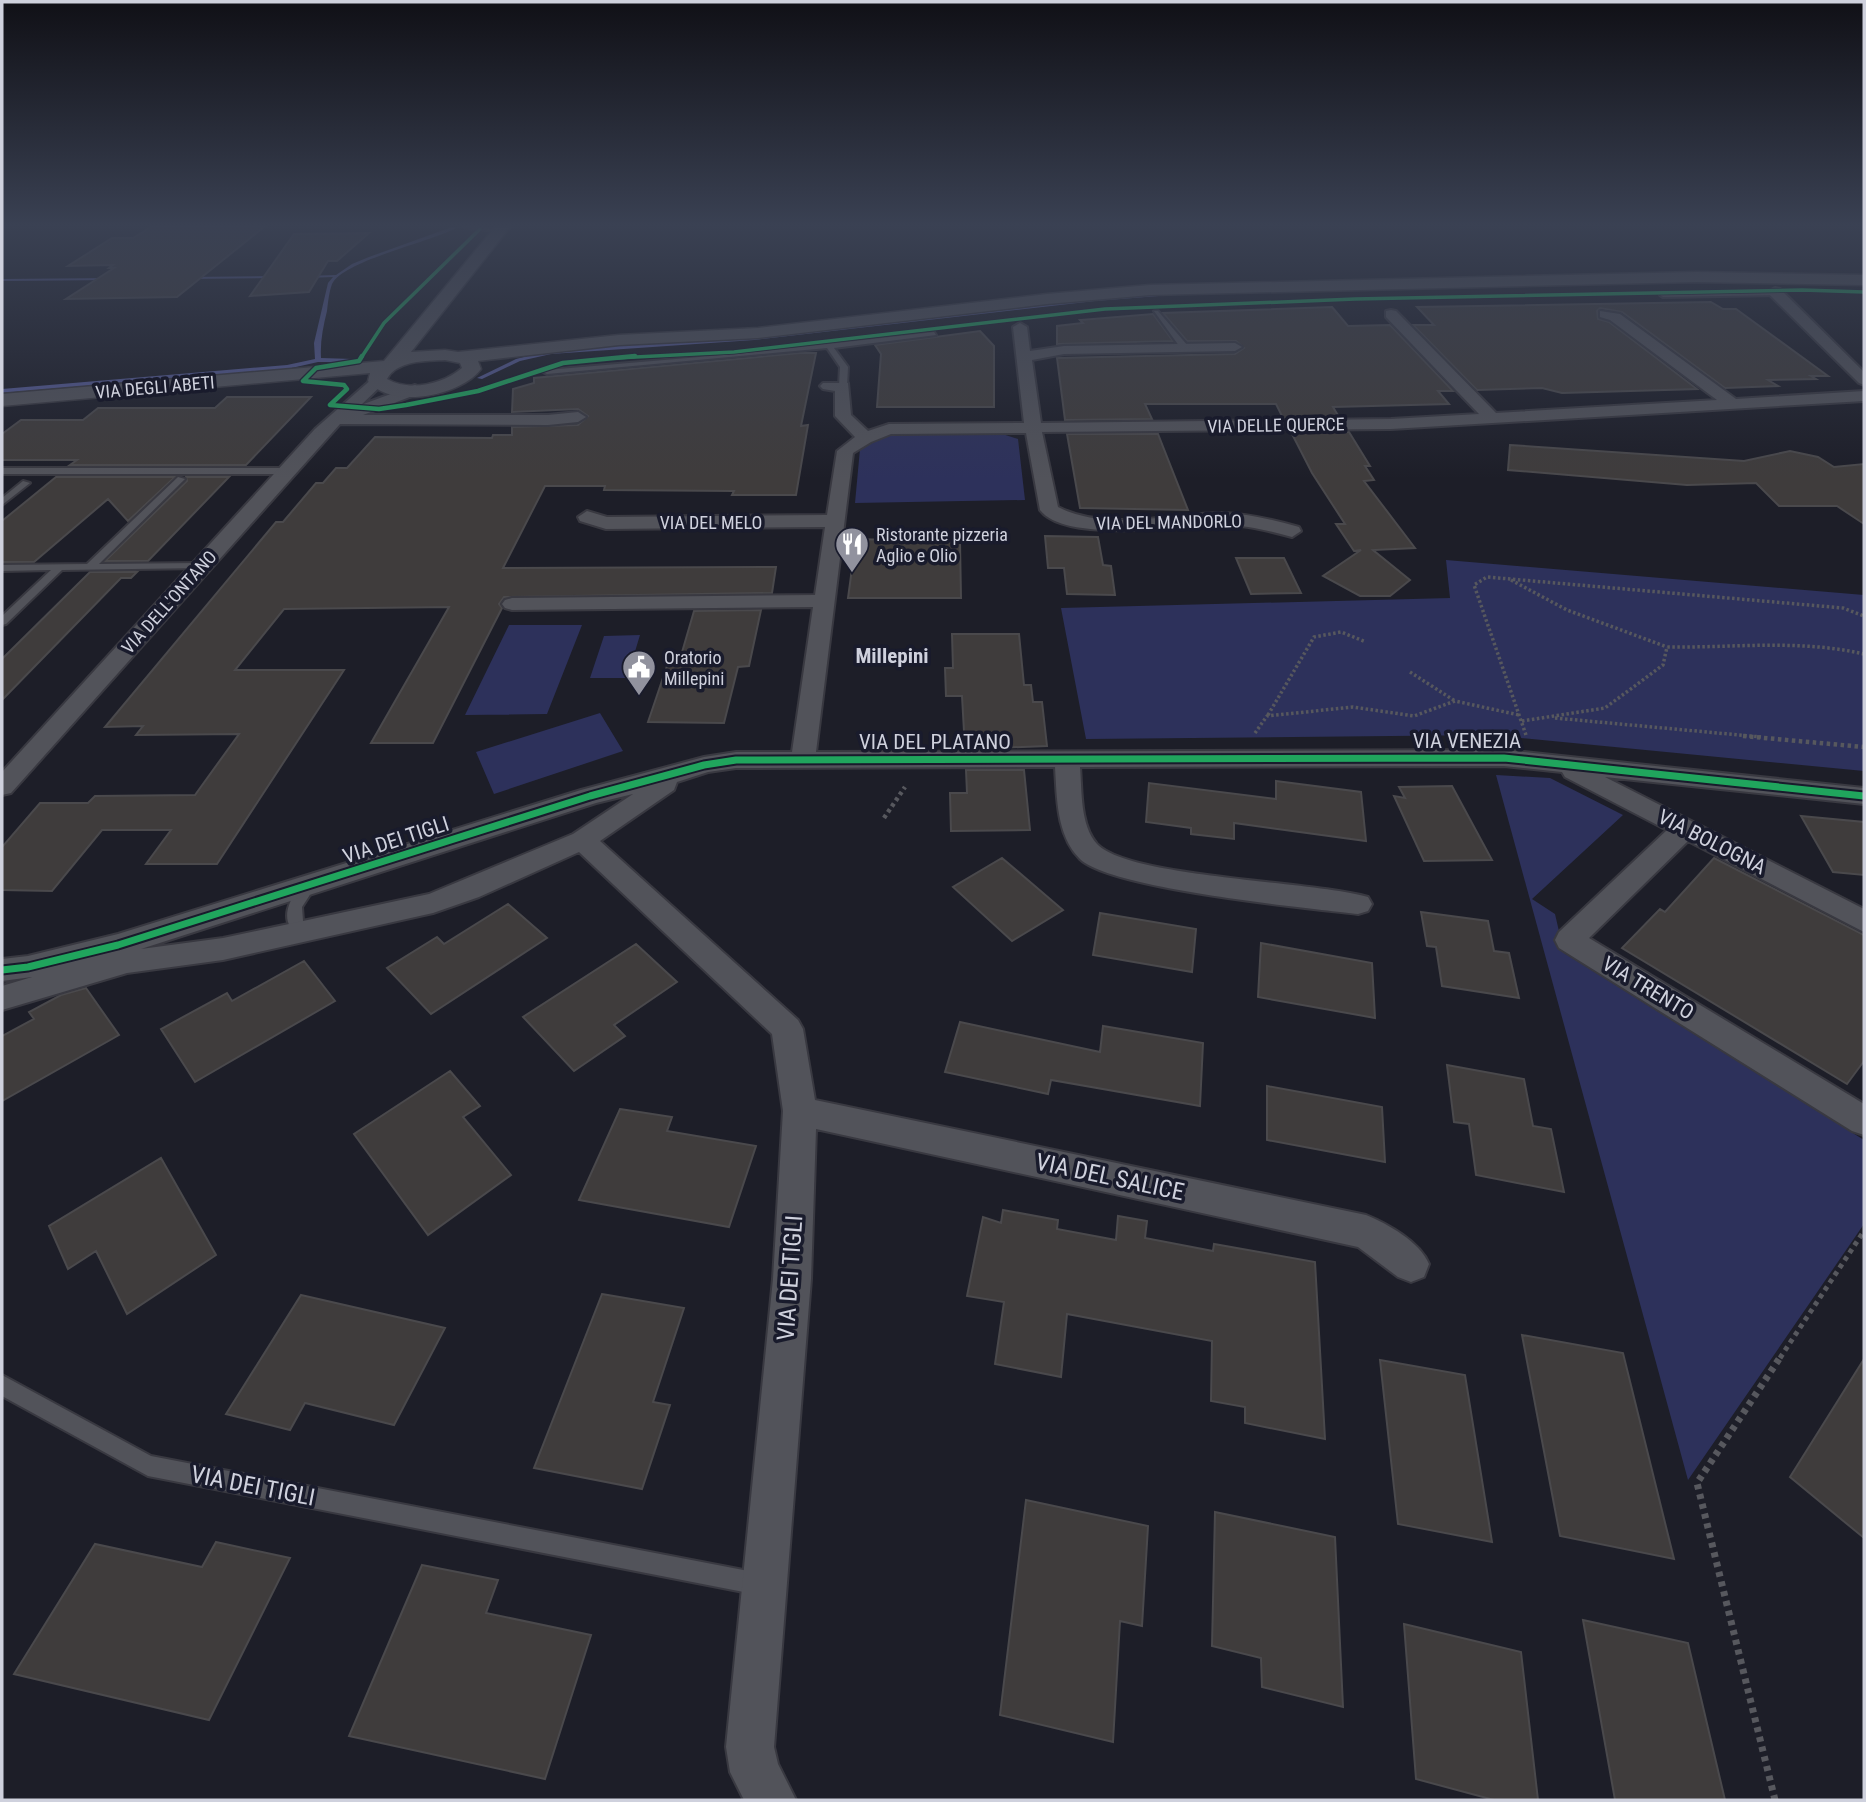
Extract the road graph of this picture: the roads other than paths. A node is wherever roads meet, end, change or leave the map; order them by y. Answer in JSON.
{"nodes":[{"id":1,"x":436,"y":311,"type":"edge"},
{"id":2,"x":944,"y":311,"type":"edge"},
{"id":3,"x":1794,"y":311,"type":"edge"},
{"id":4,"x":1156,"y":312,"type":"dead end"},
{"id":5,"x":1391,"y":314,"type":"dead end"},
{"id":6,"x":1605,"y":314,"type":"dead end"},
{"id":7,"x":426,"y":324,"type":"junction"},
{"id":8,"x":1020,"y":327,"type":"dead end"},
{"id":9,"x":934,"y":334,"type":"dead end"},
{"id":10,"x":829,"y":346,"type":"junction"},
{"id":11,"x":1234,"y":347,"type":"dead end"},
{"id":12,"x":543,"y":348,"type":"junction"},
{"id":13,"x":1185,"y":348,"type":"junction"},
{"id":14,"x":459,"y":356,"type":"junction"},
{"id":15,"x":1024,"y":357,"type":"junction"},
{"id":16,"x":384,"y":372,"type":"junction"},
{"id":17,"x":547,"y":372,"type":"dead end"},
{"id":18,"x":1864,"y":380,"type":"edge"},
{"id":19,"x":836,"y":386,"type":"joint"},
{"id":20,"x":415,"y":390,"type":"junction"},
{"id":21,"x":1863,"y":398,"type":"edge"},
{"id":22,"x":2,"y":400,"type":"edge"},
{"id":23,"x":1734,"y":404,"type":"junction"},
{"id":24,"x":578,"y":416,"type":"dead end"},
{"id":25,"x":1491,"y":417,"type":"junction"},
{"id":26,"x":339,"y":419,"type":"junction"},
{"id":27,"x":1033,"y":427,"type":"junction"},
{"id":28,"x":865,"y":438,"type":"junction"},
{"id":29,"x":2,"y":471,"type":"edge"},
{"id":30,"x":287,"y":471,"type":"junction"},
{"id":31,"x":181,"y":479,"type":"dead end"},
{"id":32,"x":26,"y":483,"type":"dead end"},
{"id":33,"x":2,"y":502,"type":"edge"},
{"id":34,"x":587,"y":517,"type":"dead end"},
{"id":35,"x":836,"y":521,"type":"junction"},
{"id":36,"x":1292,"y":531,"type":"dead end"},
{"id":37,"x":201,"y":566,"type":"junction"},
{"id":38,"x":60,"y":567,"type":"junction"},
{"id":39,"x":90,"y":567,"type":"junction"},
{"id":40,"x":2,"y":568,"type":"edge"},
{"id":41,"x":824,"y":601,"type":"junction"},
{"id":42,"x":512,"y":604,"type":"dead end"},
{"id":43,"x":2,"y":622,"type":"edge"},
{"id":44,"x":803,"y":759,"type":"junction"},
{"id":45,"x":1066,"y":761,"type":"junction"},
{"id":46,"x":1559,"y":763,"type":"junction"},
{"id":47,"x":678,"y":775,"type":"junction"},
{"id":48,"x":2,"y":787,"type":"edge"},
{"id":49,"x":590,"y":796,"type":"junction"},
{"id":50,"x":1864,"y":796,"type":"edge"},
{"id":51,"x":541,"y":811,"type":"junction"},
{"id":52,"x":1686,"y":828,"type":"junction"},
{"id":53,"x":585,"y":837,"type":"junction"},
{"id":54,"x":308,"y":887,"type":"junction"},
{"id":55,"x":1358,"y":904,"type":"dead end"},
{"id":56,"x":1864,"y":921,"type":"edge"},
{"id":57,"x":312,"y":931,"type":"junction"},
{"id":58,"x":2,"y":970,"type":"edge"},
{"id":59,"x":2,"y":998,"type":"edge"},
{"id":60,"x":800,"y":1111,"type":"junction"},
{"id":61,"x":1864,"y":1121,"type":"edge"},
{"id":62,"x":1411,"y":1264,"type":"dead end"},
{"id":63,"x":2,"y":1385,"type":"edge"},
{"id":64,"x":764,"y":1585,"type":"junction"},
{"id":65,"x":771,"y":1800,"type":"edge"}],
"edges":[{"from":1,"to":7,"type":"street"},
{"from":2,"to":12,"type":"street"},
{"from":3,"to":18,"type":"street"},
{"from":4,"to":13,"type":"lane"},
{"from":5,"to":25,"type":"street"},
{"from":6,"to":23,"type":"street"},
{"from":7,"to":14,"type":"street"},
{"from":7,"to":16,"type":"street"},
{"from":8,"to":15,"type":"street","name":"VIA DEL MANDORLO"},
{"from":9,"to":10,"type":"lane"},
{"from":10,"to":17,"type":"lane"},
{"from":10,"to":19,"type":"lane"},
{"from":11,"to":13,"type":"street"},
{"from":12,"to":14,"type":"street"},
{"from":12,"to":14,"type":"street"},
{"from":13,"to":15,"type":"street"},
{"from":14,"to":16,"type":"street"},
{"from":14,"to":20,"type":"street"},
{"from":15,"to":27,"type":"street","name":"VIA DEL MANDORLO"},
{"from":16,"to":20,"type":"street"},
{"from":16,"to":22,"type":"street","name":"VIA DEGLI ABETI"},
{"from":16,"to":26,"type":"street","name":"VIA DELL'ONTANO"},
{"from":19,"to":28,"type":"street"},
{"from":20,"to":26,"type":"street","name":"VIA DELL'ONTANO"},
{"from":21,"to":23,"type":"street","name":"VIA DELLE QUERCE"},
{"from":23,"to":25,"type":"street","name":"VIA DELLE QUERCE"},
{"from":24,"to":26,"type":"street"},
{"from":25,"to":27,"type":"street","name":"VIA DELLE QUERCE"},
{"from":26,"to":30,"type":"street","name":"VIA DELL'ONTANO"},
{"from":27,"to":28,"type":"street","name":"VIA DELLE QUERCE"},
{"from":27,"to":36,"type":"street","name":"VIA DEL MANDORLO"},
{"from":28,"to":35,"type":"street"},
{"from":29,"to":30,"type":"lane"},
{"from":30,"to":37,"type":"street","name":"VIA DELL'ONTANO"},
{"from":31,"to":39,"type":"lane"},
{"from":32,"to":33,"type":"lane"},
{"from":34,"to":35,"type":"street","name":"VIA DEL MELO"},
{"from":35,"to":41,"type":"street"},
{"from":37,"to":39,"type":"lane"},
{"from":37,"to":48,"type":"street","name":"VIA DELL'ONTANO"},
{"from":38,"to":39,"type":"lane"},
{"from":38,"to":40,"type":"lane"},
{"from":38,"to":43,"type":"lane"},
{"from":41,"to":42,"type":"street"},
{"from":41,"to":44,"type":"street"},
{"from":44,"to":45,"type":"street","name":"VIA DEL PLATANO"},
{"from":44,"to":47,"type":"street","name":"VIA DEI TIGLI"},
{"from":45,"to":46,"type":"street","name":"VIA VENEZIA"},
{"from":45,"to":55,"type":"street"},
{"from":46,"to":50,"type":"street","name":"VIA VENEZIA"},
{"from":46,"to":52,"type":"street","name":"VIA BOLOGNA"},
{"from":47,"to":49,"type":"street","name":"VIA DEI TIGLI"},
{"from":47,"to":53,"type":"street","name":"VIA DEI TIGLI"},
{"from":49,"to":51,"type":"street","name":"VIA DEI TIGLI"},
{"from":49,"to":53,"type":"street","name":"VIA DEI TIGLI"},
{"from":51,"to":53,"type":"street","name":"VIA DEI TIGLI"},
{"from":51,"to":54,"type":"street","name":"VIA DEI TIGLI"},
{"from":52,"to":56,"type":"street","name":"VIA BOLOGNA"},
{"from":52,"to":61,"type":"street","name":"VIA TRENTO"},
{"from":53,"to":57,"type":"street","name":"VIA DEI TIGLI"},
{"from":53,"to":60,"type":"street","name":"VIA DEI TIGLI"},
{"from":54,"to":57,"type":"lane"},
{"from":54,"to":58,"type":"street","name":"VIA DEI TIGLI"},
{"from":57,"to":59,"type":"street","name":"VIA DEI TIGLI"},
{"from":60,"to":62,"type":"street","name":"VIA DEL SALICE"},
{"from":60,"to":64,"type":"street","name":"VIA DEI TIGLI"},
{"from":63,"to":64,"type":"lane","name":"VIA DEI TIGLI"},
{"from":64,"to":65,"type":"street","name":"VIA DEI TIGLI"}]}
